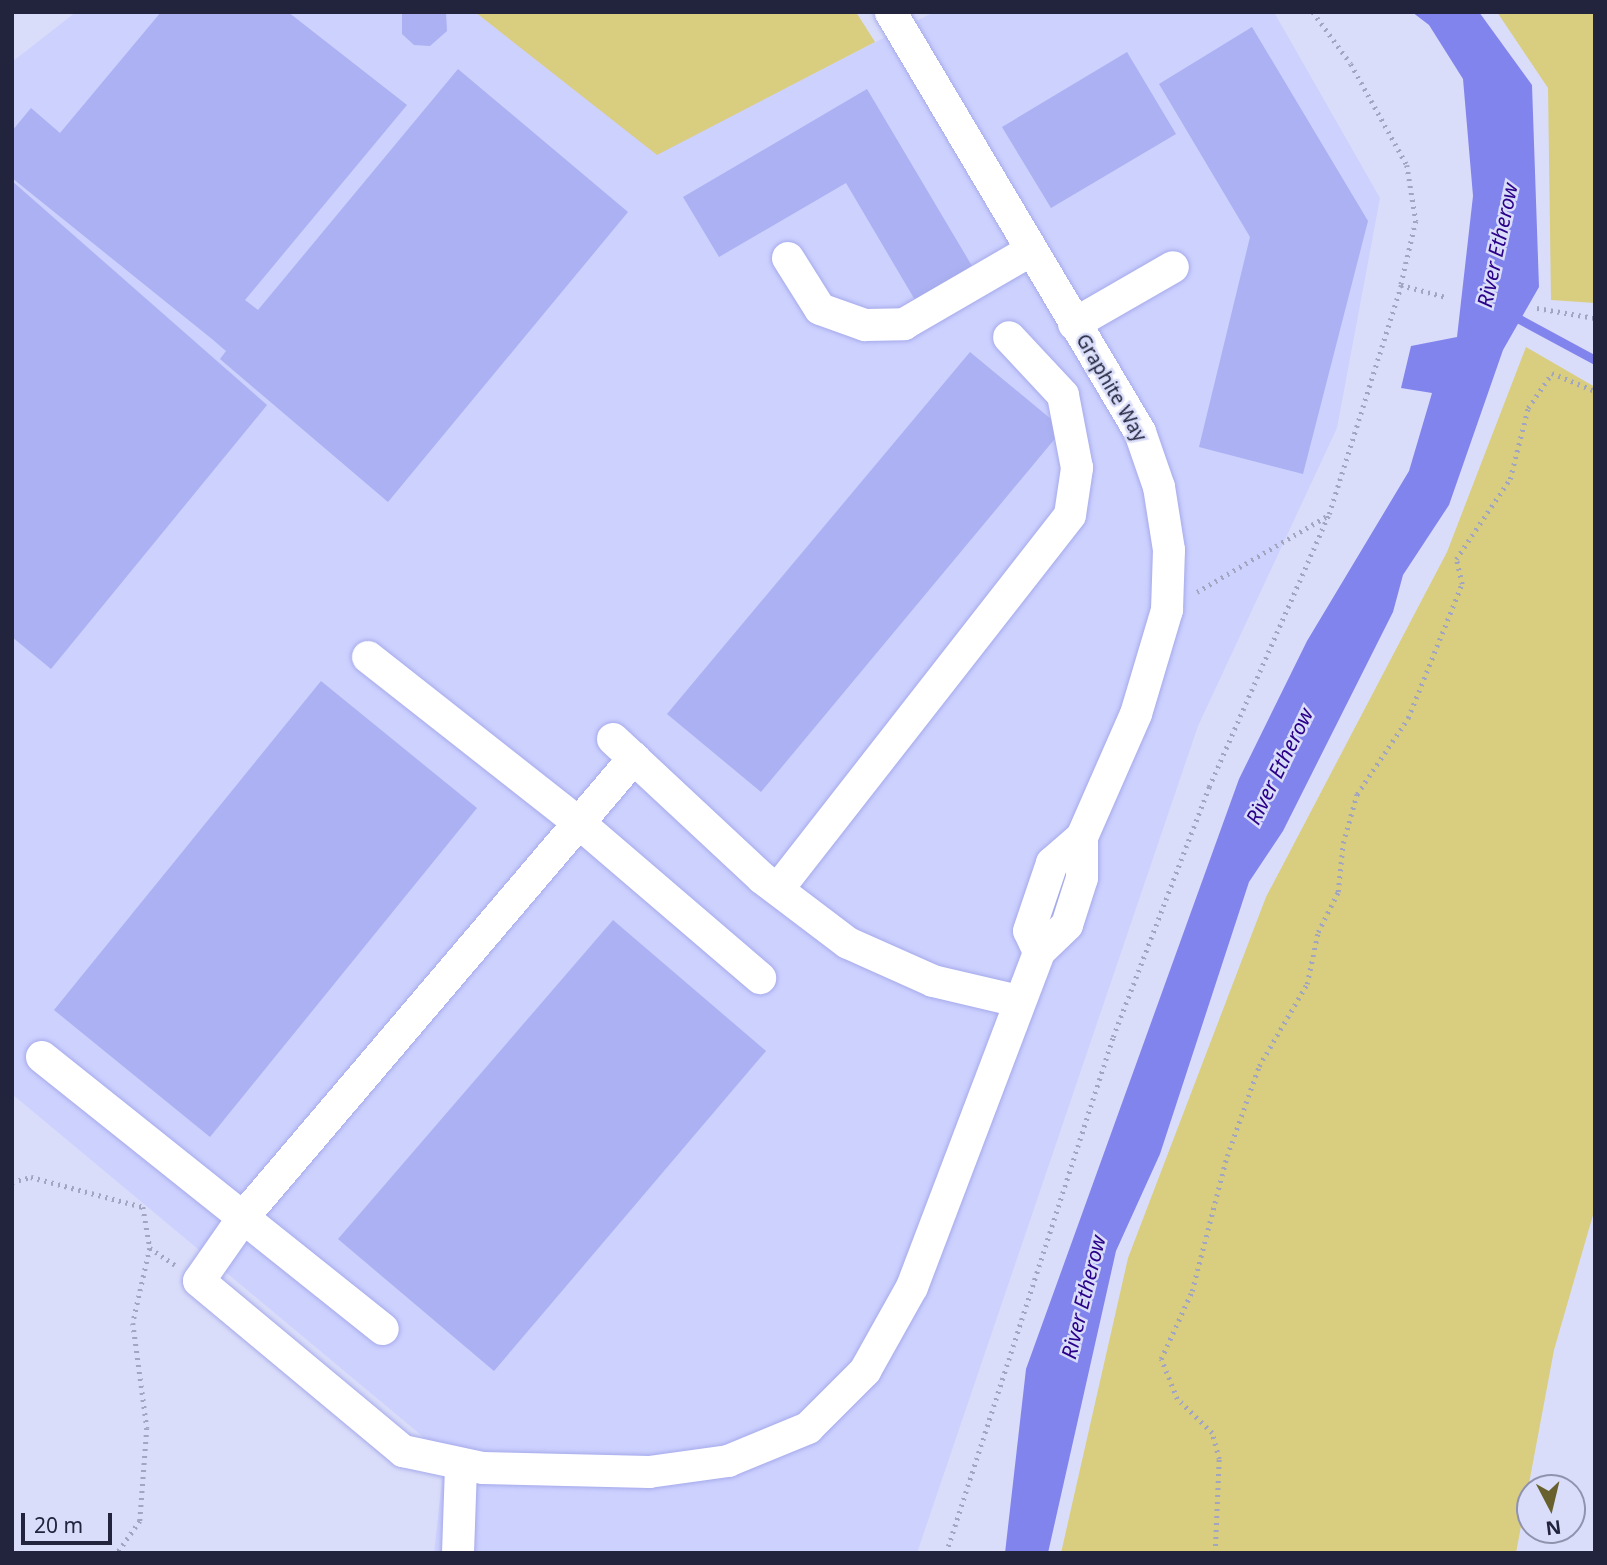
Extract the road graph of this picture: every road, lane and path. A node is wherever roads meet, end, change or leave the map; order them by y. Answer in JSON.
{"nodes":[{"id":1,"x":891,"y":12,"type":"edge"},
{"id":2,"x":1313,"y":12,"type":"edge"},
{"id":3,"x":1030,"y":251,"type":"junction"},
{"id":4,"x":788,"y":258,"type":"dead end"},
{"id":5,"x":1173,"y":267,"type":"dead end"},
{"id":6,"x":1401,"y":285,"type":"junction"},
{"id":7,"x":1446,"y":297,"type":"dead end"},
{"id":8,"x":1537,"y":308,"type":"dead end"},
{"id":9,"x":1595,"y":318,"type":"edge"},
{"id":10,"x":1074,"y":324,"type":"junction"},
{"id":11,"x":1009,"y":337,"type":"dead end"},
{"id":12,"x":1595,"y":391,"type":"edge"},
{"id":13,"x":1329,"y":514,"type":"junction"},
{"id":14,"x":1167,"y":610,"type":"junction"},
{"id":15,"x":368,"y":657,"type":"dead end"},
{"id":16,"x":578,"y":822,"type":"junction"},
{"id":17,"x":778,"y":889,"type":"junction"},
{"id":18,"x":760,"y":978,"type":"dead end"},
{"id":19,"x":1018,"y":1001,"type":"junction"},
{"id":20,"x":41,"y":1056,"type":"dead end"},
{"id":21,"x":12,"y":1182,"type":"edge"},
{"id":22,"x":245,"y":1215,"type":"junction"},
{"id":23,"x":383,"y":1329,"type":"dead end"},
{"id":24,"x":461,"y":1465,"type":"junction"},
{"id":25,"x":118,"y":1553,"type":"edge"},
{"id":26,"x":458,"y":1553,"type":"edge"},
{"id":27,"x":946,"y":1553,"type":"edge"},
{"id":28,"x":1215,"y":1553,"type":"edge"}],
"edges":[{"from":1,"to":3,"type":"street","name":"Graphite Way"},
{"from":2,"to":6,"type":"path"},
{"from":3,"to":4,"type":"street"},
{"from":3,"to":10,"type":"street","name":"Graphite Way"},
{"from":5,"to":10,"type":"street"},
{"from":6,"to":7,"type":"path"},
{"from":6,"to":13,"type":"path"},
{"from":8,"to":9,"type":"path"},
{"from":10,"to":14,"type":"street","name":"Graphite Way"},
{"from":11,"to":17,"type":"street"},
{"from":12,"to":28,"type":"path"},
{"from":13,"to":14,"type":"path"},
{"from":13,"to":27,"type":"path"},
{"from":14,"to":19,"type":"street","name":"Graphite Way"},
{"from":15,"to":16,"type":"street"},
{"from":16,"to":17,"type":"street"},
{"from":16,"to":18,"type":"street"},
{"from":16,"to":22,"type":"street"},
{"from":17,"to":19,"type":"street"},
{"from":19,"to":24,"type":"street"},
{"from":20,"to":22,"type":"street"},
{"from":21,"to":25,"type":"path"},
{"from":22,"to":23,"type":"street"},
{"from":22,"to":24,"type":"street"},
{"from":24,"to":26,"type":"street"}]}
